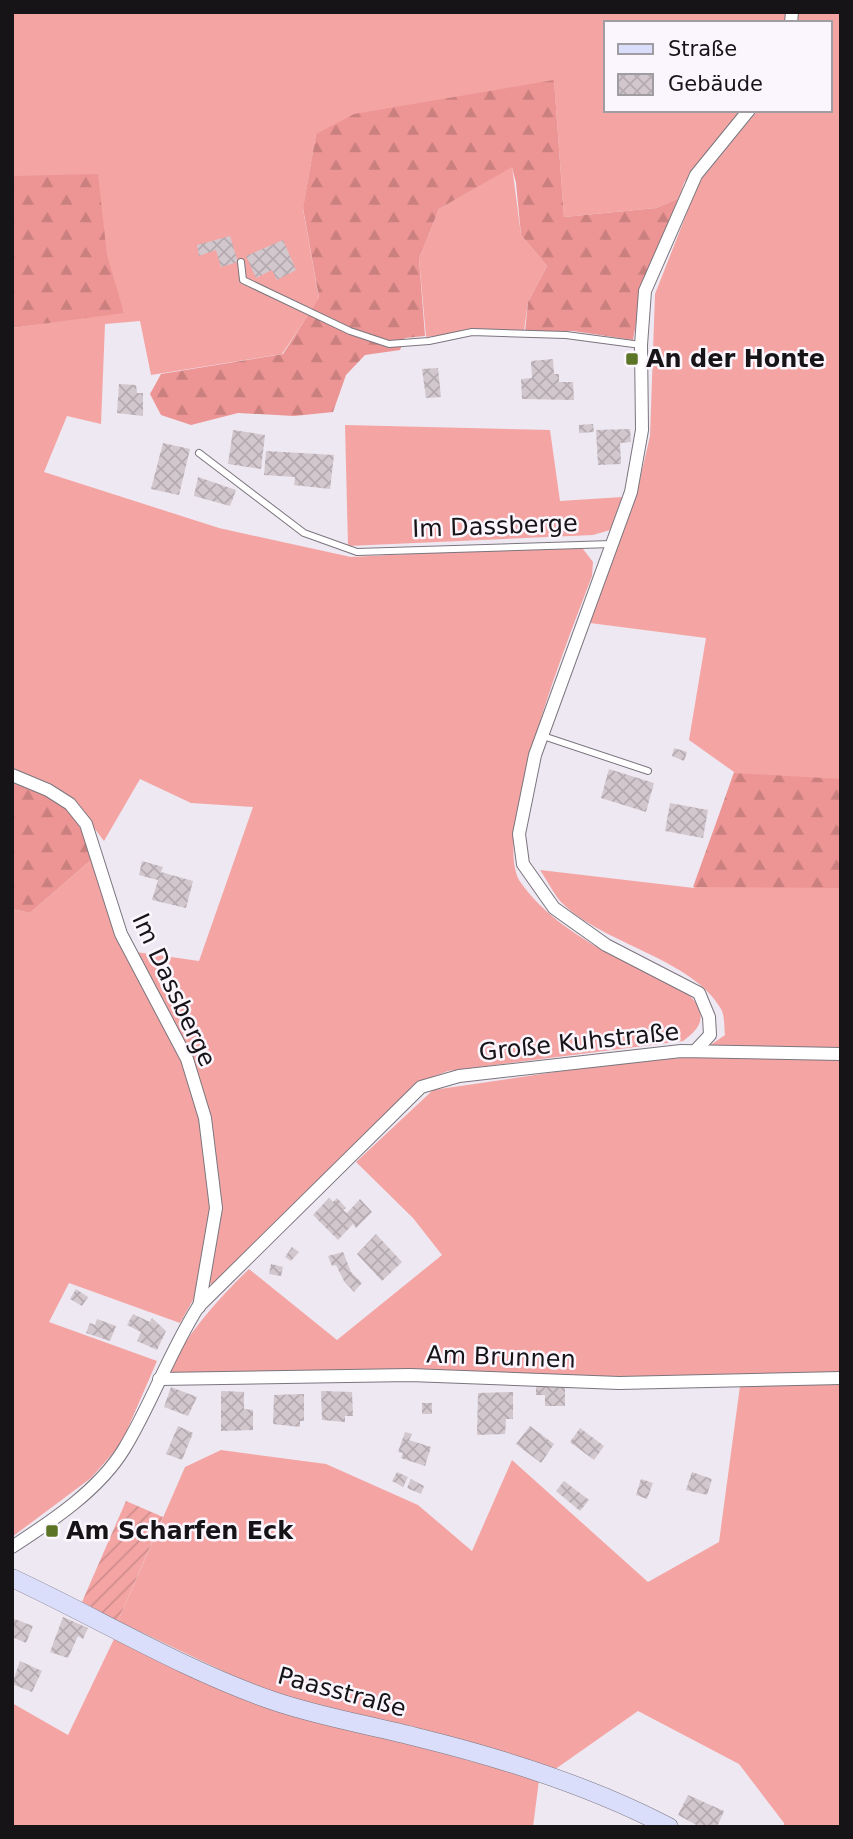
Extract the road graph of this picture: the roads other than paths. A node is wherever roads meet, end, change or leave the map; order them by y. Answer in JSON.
{"nodes":[{"id":1,"x":747,"y":112,"type":"edge"},
{"id":2,"x":241,"y":262,"type":"dead end"},
{"id":3,"x":641,"y":345,"type":"junction"},
{"id":4,"x":199,"y":453,"type":"dead end"},
{"id":5,"x":612,"y":544,"type":"junction"},
{"id":6,"x":543,"y":736,"type":"junction"},
{"id":7,"x":648,"y":771,"type":"dead end"},
{"id":8,"x":12,"y":775,"type":"edge"},
{"id":9,"x":695,"y":1051,"type":"junction"},
{"id":10,"x":841,"y":1054,"type":"edge"},
{"id":11,"x":198,"y":1307,"type":"junction"},
{"id":12,"x":841,"y":1378,"type":"edge"},
{"id":13,"x":159,"y":1379,"type":"junction"},
{"id":14,"x":12,"y":1547,"type":"edge"},
{"id":15,"x":12,"y":1578,"type":"edge"},
{"id":16,"x":669,"y":1827,"type":"edge"}],
"edges":[{"from":1,"to":3,"type":"street","name":"Große Kuhstraße"},
{"from":2,"to":3,"type":"lane"},
{"from":3,"to":5,"type":"street","name":"Große Kuhstraße"},
{"from":4,"to":5,"type":"lane","name":"Im Dassberge"},
{"from":5,"to":6,"type":"street","name":"Große Kuhstraße"},
{"from":6,"to":7,"type":"lane"},
{"from":6,"to":9,"type":"street","name":"Große Kuhstraße"},
{"from":8,"to":11,"type":"street","name":"Im Dassberge"},
{"from":9,"to":10,"type":"street"},
{"from":9,"to":11,"type":"street","name":"Große Kuhstraße"},
{"from":11,"to":13,"type":"street","name":"Große Kuhstraße"},
{"from":12,"to":13,"type":"street","name":"Am Brunnen"},
{"from":13,"to":14,"type":"street","name":"Große Kuhstraße"},
{"from":15,"to":16,"type":"street","name":"Paasstraße"}]}
